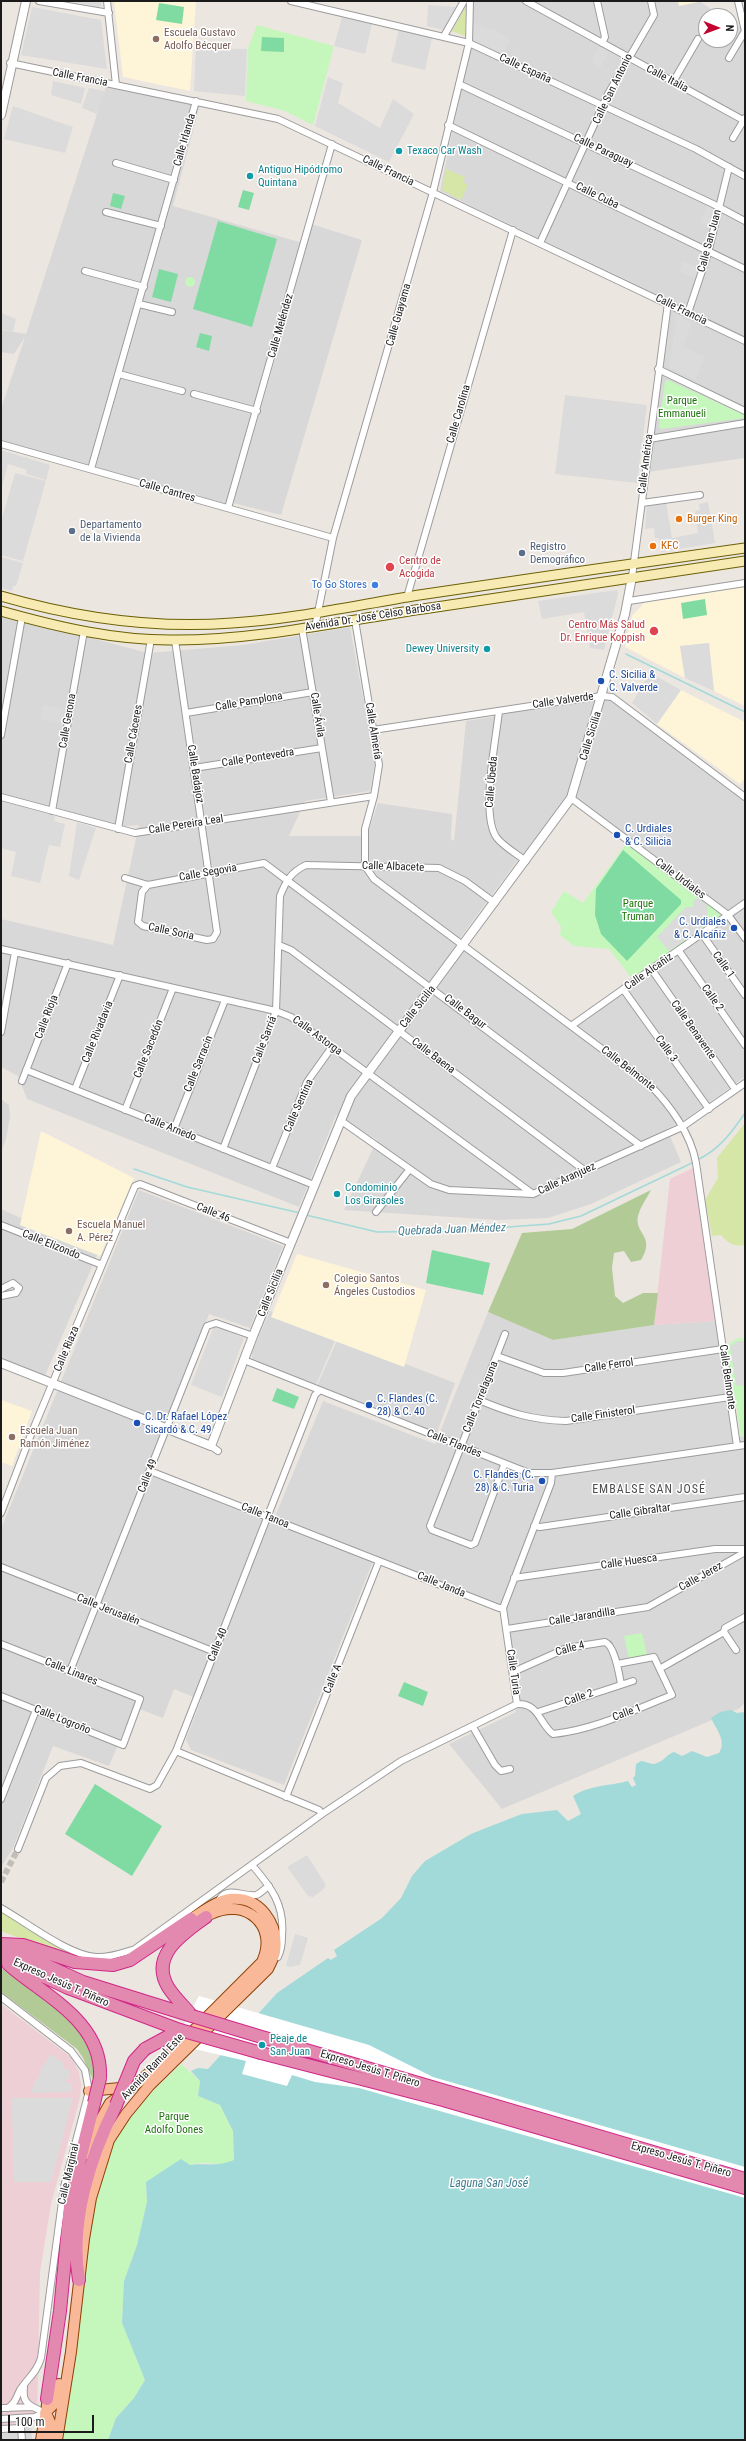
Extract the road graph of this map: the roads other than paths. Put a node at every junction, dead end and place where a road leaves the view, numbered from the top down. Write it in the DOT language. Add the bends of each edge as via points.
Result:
graph roads {
  1 [pos="26,1"];
  2 [pos="38,1"];
  3 [pos="107,1"];
  4 [pos="291,1"];
  5 [pos="464,1"];
  6 [pos="470,1"];
  7 [pos="526,1"];
  8 [pos="597,1"];
  9 [pos="651,1"];
  10 [pos="738,1"];
  11 [pos="109,13"];
  12 [pos="745,31"];
  13 [pos="444,36"];
  14 [pos="698,39"];
  15 [pos="469,43"];
  16 [pos="602,43"];
  17 [pos="628,58"];
  18 [pos="730,58"];
  19 [pos="10,64"];
  20 [pos="673,82"];
  21 [pos="459,84"];
  22 [pos="116,85"];
  23 [pos="196,101"];
  24 [pos="603,106"];
  25 [pos="1,115"];
  26 [pos="744,120"];
  27 [pos="448,125"];
  28 [pos="733,138"];
  29 [pos="586,143"];
  30 [pos="332,144"];
  31 [pos="116,163"];
  32 [pos="729,167"];
  33 [pos="745,176"];
  34 [pos="174,180"];
  35 [pos="568,182"];
  36 [pos="433,192"];
  37 [pos="719,207"];
  38 [pos="106,212"];
  39 [pos="745,222"];
  40 [pos="160,226"];
  41 [pos="513,230"];
  42 [pos="540,243"];
  43 [pos="708,250"];
  44 [pos="745,269"];
  45 [pos="85,271"];
  46 [pos="144,287"];
  47 [pos="668,303"];
  48 [pos="139,304"];
  49 [pos="172,312"];
  50 [pos="688,313"];
  51 [pos="745,341"];
  52 [pos="658,369"];
  53 [pos="119,374"];
  54 [pos="182,391"];
  55 [pos="194,394"];
  56 [pos="257,411"];
  57 [pos="745,411"];
  58 [pos="745,423"];
  59 [pos="650,439"];
  60 [pos="1,444"];
  61 [pos="91,469"];
  62 [pos="700,495"];
  63 [pos="642,503"];
  64 [pos="228,508"];
  65 [pos="333,538"];
  66 [pos="745,548"];
  67 [pos="745,561"];
  68 [pos="634,563"];
  69 [pos="632,578"];
  70 [pos="745,583"];
  71 [pos="1,596"];
  72 [pos="406,597"];
  73 [pos="629,601"];
  74 [pos="1,611"];
  75 [pos="318,613"];
  76 [pos="371,616"];
  77 [pos="22,617"];
  78 [pos="355,620"];
  79 [pos="315,627"];
  80 [pos="302,628"];
  81 [pos="84,631"];
  82 [pos="151,639"];
  83 [pos="175,640"];
  84 [pos="313,692"];
  85 [pos="602,696"];
  86 [pos="498,711"];
  87 [pos="186,713"];
  88 [pos="373,730"];
  89 [pos="1,735"];
  90 [pos="322,748"];
  91 [pos="194,768"];
  92 [pos="374,796"];
  93 [pos="1,797"];
  94 [pos="745,797"];
  95 [pos="571,798"];
  96 [pos="331,802"];
  97 [pos="52,811"];
  98 [pos="202,822"];
  99 [pos="118,829"];
  100 [pos="526,861"];
  101 [pos="365,866"];
  102 [pos="209,873"];
  103 [pos="125,878"];
  104 [pos="287,880"];
  105 [pos="148,885"];
  106 [pos="495,903"];
  107 [pos="745,903"];
  108 [pos="728,915"];
  109 [pos="217,932"];
  110 [pos="702,934"];
  111 [pos="745,938"];
  112 [pos="279,945"];
  113 [pos="462,946"];
  114 [pos="1,949"];
  115 [pos="679,951"];
  116 [pos="15,952"];
  117 [pos="68,964"];
  118 [pos="652,970"];
  119 [pos="120,975"];
  120 [pos="173,988"];
  121 [pos="432,988"];
  122 [pos="623,989"];
  123 [pos="745,995"];
  124 [pos="225,1000"];
  125 [pos="276,1011"];
  126 [pos="2,1021"];
  127 [pos="571,1026"];
  128 [pos="400,1030"];
  129 [pos="1,1032"];
  130 [pos="745,1044"];
  131 [pos="332,1047"];
  132 [pos="26,1070"];
  133 [pos="367,1073"];
  134 [pos="22,1081"];
  135 [pos="745,1083"];
  136 [pos="75,1089"];
  137 [pos="736,1089"];
  138 [pos="709,1109"];
  139 [pos="124,1110"];
  140 [pos="340,1120"];
  141 [pos="682,1127"];
  142 [pos="174,1129"];
  143 [pos="641,1146"];
  144 [pos="223,1149"];
  145 [pos="272,1168"];
  146 [pos="409,1170"];
  147 [pos="584,1170"];
  148 [pos="314,1185"];
  149 [pos="135,1186"];
  150 [pos="533,1194"];
  151 [pos="376,1212"];
  152 [pos="1,1224"];
  153 [pos="291,1244"];
  154 [pos="102,1265"];
  155 [pos="1,1289"];
  156 [pos="1,1296"];
  157 [pos="505,1334"];
  158 [pos="253,1336"];
  159 [pos="723,1349"];
  160 [pos="497,1356"];
  161 [pos="244,1360"];
  162 [pos="1,1363"];
  163 [pos="53,1384"];
  164 [pos="319,1391"];
  165 [pos="730,1397"];
  166 [pos="479,1400"];
  167 [pos="167,1429"];
  168 [pos="745,1444"];
  169 [pos="211,1446"];
  170 [pos="737,1446"];
  171 [pos="460,1448"];
  172 [pos="218,1451"];
  173 [pos="504,1465"];
  174 [pos="150,1471"];
  175 [pos="552,1472"];
  176 [pos="745,1496"];
  177 [pos="1,1513"];
  178 [pos="267,1516"];
  179 [pos="534,1526"];
  180 [pos="745,1551"];
  181 [pos="379,1561"];
  182 [pos="1,1567"];
  183 [pos="514,1578"];
  184 [pos="657,1602"];
  185 [pos="97,1605"];
  186 [pos="503,1608"];
  187 [pos="745,1617"];
  188 [pos="507,1629"];
  189 [pos="724,1632"];
  190 [pos="1,1644"];
  191 [pos="736,1650"];
  192 [pos="215,1652"];
  193 [pos="617,1664"];
  194 [pos="661,1668"];
  195 [pos="70,1671"];
  196 [pos="513,1672"];
  197 [pos="633,1681"];
  198 [pos="621,1684"];
  199 [pos="1,1696"];
  200 [pos="517,1704"];
  201 [pos="36,1710"];
  202 [pos="538,1712"];
  203 [pos="473,1727"];
  204 [pos="122,1745"];
  205 [pos="176,1751"];
  206 [pos="510,1770"];
  207 [pos="286,1797"];
  208 [pos="1,1799"];
  209 [pos="322,1814"];
  210 [pos="18,1849"];
  211 [pos="252,1865"];
  212 [pos="269,1886"];
  213 [pos="218,1903"];
  214 [pos="1,1908"];
  215 [pos="206,1917"];
  216 [pos="191,1919"];
  217 [pos="1,1944"];
  218 [pos="1,1957"];
  219 [pos="268,1969"];
  220 [pos="1,1997"];
  221 [pos="192,2016"];
  222 [pos="180,2030"];
  223 [pos="132,2087"];
  224 [pos="89,2091"];
  225 [pos="745,2179"];
  226 [pos="745,2188"];
  227 [pos="79,2280"];
  228 [pos="74,2324"];
  229 [pos="24,2386"];
  230 [pos="47,2399"];
  231 [pos="33,2407"];
  232 [pos="4,2408"];
  233 [pos="45,2413"];
  234 [pos="1,2419"];
  235 [pos="1,2429"];
  236 [pos="22,2440"];
  237 [pos="42,2440"];
  238 [pos="49,2440"];
  239 [pos="56,2440"];
  1 -- 19 [label="street"];
  2 -- 11 [label="street"];
  3 -- 11 [label="street"];
  4 -- 13 [label="street, Calle España"];
  5 -- 13 [label="street"];
  6 -- 15 [label="street, Calle Guayama"];
  7 -- 16 [label="street, Calle Italia"];
  8 -- 16 [label="street" via="605,37"];
  9 -- 17 [label="street, Calle San Antonio" via="654,15"];
  10 -- 12 [label="street"];
  11 -- 22 [label="street"];
  12 -- 18 [label="street"];
  13 -- 15 [label="street, Calle España"];
  14 -- 20 [label="street"];
  15 -- 21 [label="street, Calle Guayama"];
  15 -- 24 [label="street, Calle España"];
  16 -- 17 [label="street, Calle Italia"];
  17 -- 20 [label="street, Calle Italia"];
  17 -- 24 [label="street, Calle San Antonio"];
  19 -- 22 [label="street, Calle Francia"];
  19 -- 25 [label="street"];
  20 -- 26 [label="street, Calle Italia"];
  21 -- 27 [label="street, Calle Guayama"];
  21 -- 29 [label="street, Calle Paraguay"];
  22 -- 23 [label="street, Calle Francia"];
  23 -- 30 [label="street, Calle Francia" via="278,119"];
  23 -- 34 [label="street, Calle Irlanda"];
  24 -- 29 [label="street, Calle San Antonio"];
  24 -- 32 [label="street, Calle España"];
  26 -- 28 [label="street"];
  27 -- 35 [label="street, Calle Cuba"];
  27 -- 36 [label="street, Calle Guayama"];
  29 -- 35 [label="street, Calle San Antonio"];
  29 -- 37 [label="street, Calle Paraguay"];
  30 -- 36 [label="street, Calle Francia"];
  30 -- 56 [label="street, Calle Meléndez"];
  31 -- 34 [label="street"];
  32 -- 33 [label="street, Calle España"];
  32 -- 37 [label="street, Calle San Juan"];
  34 -- 40 [label="street, Calle Irlanda"];
  35 -- 42 [label="street, Calle San Antonio"];
  35 -- 43 [label="street, Calle Cuba"];
  36 -- 41 [label="street, Calle Francia"];
  36 -- 65 [label="street, Calle Guayama"];
  37 -- 39 [label="street, Calle Paraguay"];
  37 -- 43 [label="street, Calle San Juan"];
  38 -- 40 [label="street"];
  40 -- 46 [label="street, Calle Irlanda"];
  41 -- 42 [label="street, Calle Francia"];
  41 -- 72 [label="street, Calle Carolina"];
  42 -- 47 [label="street, Calle Francia"];
  43 -- 44 [label="street, Calle Cuba"];
  43 -- 50 [label="street, Calle San Juan"];
  45 -- 46 [label="street"];
  46 -- 48 [label="street, Calle Irlanda"];
  47 -- 50 [label="street, Calle Francia"];
  47 -- 52 [label="street, Calle América"];
  48 -- 49 [label="street"];
  48 -- 53 [label="street, Calle Irlanda"];
  50 -- 51 [label="street, Calle Francia"];
  52 -- 57 [label="street"];
  52 -- 59 [label="street, Calle América"];
  53 -- 54 [label="street"];
  53 -- 61 [label="street, Calle Irlanda"];
  55 -- 56 [label="street"];
  56 -- 64 [label="street, Calle Meléndez"];
  58 -- 59 [label="street"];
  59 -- 63 [label="street, Calle América"];
  60 -- 61 [label="street, Calle Cantres"];
  61 -- 64 [label="street, Calle Cantres"];
  62 -- 63 [label="street"];
  63 -- 68 [label="street, Calle América"];
  64 -- 65 [label="street, Calle Cantres"];
  65 -- 75 [label="street, Calle Guayama"];
  66 -- 68 [label="main road, Avenida Dr. José Celso Barbosa"];
  67 -- 69 [label="main road, Avenida Dr. José Celso Barbosa"];
  68 -- 69 [label="street, Calle América"];
  68 -- 72 [label="main road, Avenida Dr. José Celso Barbosa"];
  69 -- 73 [label="street, Calle Sicilia"];
  69 -- 76 [label="main road, Avenida Dr. José Celso Barbosa"];
  70 -- 73 [label="street"];
  71 -- 75 [label="main road, Avenida Dr. José Celso Barbosa" via="88,617 152,624 235,623"];
  72 -- 75 [label="main road, Avenida Dr. José Celso Barbosa"];
  72 -- 76 [label="main road" via="402,607"];
  73 -- 85 [label="street, Calle Sicilia"];
  74 -- 77 [label="main road, Avenida Dr. José Celso Barbosa"];
  75 -- 79 [label="street, Calle Guayama"];
  76 -- 78 [label="main road, Avenida Dr. José Celso Barbosa"];
  77 -- 81 [label="main road, Avenida Dr. José Celso Barbosa"];
  77 -- 89 [label="street"];
  78 -- 79 [label="main road, Avenida Dr. José Celso Barbosa"];
  78 -- 88 [label="street, Calle Almería"];
  79 -- 80 [label="main road, Avenida Dr. José Celso Barbosa"];
  80 -- 83 [label="main road, Avenida Dr. José Celso Barbosa" via="230,638"];
  80 -- 84 [label="street, Calle Ávila"];
  81 -- 82 [label="main road, Avenida Dr. José Celso Barbosa"];
  81 -- 97 [label="street, Calle Gerona"];
  82 -- 83 [label="main road, Avenida Dr. José Celso Barbosa"];
  82 -- 99 [label="street, Calle Cáceres"];
  83 -- 87 [label="street, Calle Badajoz"];
  84 -- 87 [label="street, Calle Pamplona"];
  84 -- 90 [label="street, Calle Ávila"];
  85 -- 86 [label="street, Calle Valverde"];
  85 -- 94 [label="street, Calle Valverde" via="612,697"];
  85 -- 95 [label="street, Calle Sicilia"];
  86 -- 88 [label="street, Calle Valverde"];
  86 -- 100 [label="street, Calle Úbeda" via="489,805 490,822 498,838"];
  87 -- 91 [label="street, Calle Badajoz"];
  88 -- 92 [label="street, Calle Almería" via="379,765"];
  90 -- 91 [label="street, Calle Pontevedra"];
  90 -- 96 [label="street, Calle Ávila"];
  91 -- 98 [label="street, Calle Badajoz"];
  92 -- 96 [label="street, Calle Pereira Leal"];
  92 -- 101 [label="street, Calle Almería" via="365,829"];
  93 -- 97 [label="street, Calle Pereira Leal"];
  95 -- 100 [label="street, Calle Sicilia"];
  95 -- 108 [label="street, Calle Urdiales"];
  96 -- 98 [label="street, Calle Pereira Leal"];
  97 -- 99 [label="street, Calle Pereira Leal"];
  98 -- 99 [label="street, Calle Pereira Leal" via="135,833"];
  98 -- 102 [label="street, Calle Badajoz"];
  100 -- 106 [label="street, Calle Sicilia"];
  101 -- 104 [label="street, Calle Albacete" via="306,865 295,870"];
  101 -- 106 [label="street, Calle Albacete" via="439,868 465,881"];
  101 -- 113 [label="street, Calle Belmonte" via="374,879"];
  102 -- 104 [label="street, Calle Segovia" via="264,864"];
  102 -- 105 [label="street, Calle Segovia"];
  102 -- 109 [label="street, Calle Badajoz"];
  103 -- 105 [label="street, Calle Segovia"];
  104 -- 112 [label="street, Calle Sarriá" via="280,896"];
  104 -- 121 [label="street, Calle Bagur"];
  105 -- 109 [label="street, Calle Soria" via="142,892 138,922 143,926 207,940"];
  106 -- 113 [label="street, Calle Sicilia"];
  107 -- 108 [label="street, Calle Alcañiz"];
  108 -- 110 [label="street, Calle Alcañiz"];
  108 -- 111 [label="street, Calle Urdiales"];
  110 -- 115 [label="street, Calle Alcañiz"];
  110 -- 123 [label="street, Calle 1"];
  112 -- 125 [label="street, Calle Sarriá"];
  112 -- 128 [label="street, Calle Baena" via="291,950"];
  113 -- 121 [label="street, Calle Sicilia"];
  113 -- 127 [label="street, Calle Belmonte"];
  114 -- 116 [label="street, Calle Astorga"];
  115 -- 118 [label="street, Calle Alcañiz"];
  115 -- 130 [label="street, Calle 2"];
  116 -- 117 [label="street, Calle Astorga"];
  116 -- 126 [label="street"];
  117 -- 119 [label="street, Calle Astorga"];
  117 -- 132 [label="street, Calle Rioja"];
  118 -- 122 [label="street, Calle Alcañiz"];
  118 -- 137 [label="street, Calle Benavente"];
  119 -- 120 [label="street, Calle Astorga"];
  119 -- 136 [label="street, Calle Rivadavia"];
  120 -- 124 [label="street, Calle Astorga"];
  120 -- 139 [label="street, Calle Sacedón"];
  121 -- 128 [label="street, Calle Sicilia"];
  121 -- 143 [label="street, Calle Bagur"];
  122 -- 127 [label="street, Calle Alcañiz"];
  122 -- 138 [label="street, Calle 3"];
  124 -- 125 [label="street, Calle Astorga"];
  124 -- 142 [label="street, Calle Sarracín"];
  125 -- 131 [label="street, Calle Astorga" via="291,1017"];
  125 -- 144 [label="street, Calle Sarriá"];
  126 -- 129 [label="street"];
  127 -- 141 [label="street, Calle Belmonte" via="649,1084"];
  128 -- 133 [label="street, Calle Sicilia"];
  128 -- 147 [label="street, Calle Baena"];
  131 -- 133 [label="street, Calle Astorga"];
  131 -- 145 [label="street, Calle Sentina" via="307,1082"];
  132 -- 134 [label="street, Calle Rioja"];
  132 -- 136 [label="street, Calle Arnedo"];
  133 -- 140 [label="street, Calle Sicilia" via="351,1096"];
  133 -- 150 [label="street, Calle Astorga"];
  135 -- 137 [label="street, Calle Aranjuez"];
  136 -- 139 [label="street, Calle Arnedo"];
  137 -- 138 [label="street, Calle Aranjuez"];
  138 -- 141 [label="street, Calle Aranjuez"];
  139 -- 142 [label="street, Calle Arnedo"];
  140 -- 146 [label="street, Calle Aranjuez"];
  140 -- 148 [label="street, Calle Sicilia"];
  141 -- 143 [label="street, Calle Aranjuez"];
  141 -- 159 [label="street, Calle Belmonte" via="694,1153"];
  142 -- 144 [label="street, Calle Arnedo"];
  143 -- 147 [label="street, Calle Aranjuez"];
  144 -- 145 [label="street, Calle Arnedo"];
  145 -- 148 [label="street, Calle Arnedo"];
  146 -- 150 [label="street, Calle Aranjuez" via="431,1184 450,1190"];
  146 -- 151 [label="street"];
  147 -- 150 [label="street, Calle Aranjuez"];
  148 -- 153 [label="street, Calle Sicilia"];
  149 -- 153 [label="street, Calle 46" via="140,1184"];
  149 -- 154 [label="street, Calle Riaza"];
  152 -- 154 [label="street, Calle Elizondo"];
  153 -- 158 [label="street, Calle Sicilia"];
  154 -- 163 [label="street, Calle Riaza"];
  155 -- 156 [label="street" via="13,1282 19,1288 16,1293"];
  157 -- 160 [label="street, Calle Torrelaguna"];
  158 -- 161 [label="street, Calle Sicilia"];
  158 -- 167 [label="street, Calle 49" via="216,1323 207,1326"];
  159 -- 160 [label="street, Calle Ferrol" via="563,1373 544,1373"];
  159 -- 165 [label="street, Calle Belmonte"];
  160 -- 166 [label="street, Calle Torrelaguna"];
  161 -- 164 [label="street, Calle Flandes"];
  161 -- 169 [label="street, Calle Sicilia"];
  162 -- 163 [label="street"];
  163 -- 167 [label="street"];
  163 -- 177 [label="street, Calle Riaza"];
  164 -- 171 [label="street, Calle Flandes"];
  164 -- 178 [label="street, Calle 40" via="315,1395"];
  165 -- 166 [label="street, Calle Finisterol" via="566,1421 543,1421 518,1416"];
  165 -- 170 [label="street, Calle Belmonte"];
  166 -- 171 [label="street, Calle Torrelaguna"];
  167 -- 169 [label="street"];
  167 -- 174 [label="street, Calle 49"];
  168 -- 170 [label="street, Calle Flandes"];
  169 -- 172 [label="street"];
  170 -- 175 [label="street, Calle Flandes"];
  171 -- 173 [label="street, Calle Flandes"];
  171 -- 173 [label="street, Calle Torrelaguna" via="430,1526 432,1530 452,1538 471,1545 475,1543"];
  173 -- 175 [label="street, Calle Flandes" via="529,1473"];
  174 -- 178 [label="street, Calle Tanoa"];
  174 -- 185 [label="street, Calle 49"];
  175 -- 179 [label="street" via="551,1482"];
  176 -- 179 [label="street, Calle Gibraltar"];
  178 -- 181 [label="street, Calle Tanoa"];
  178 -- 192 [label="street, Calle 40"];
  179 -- 183 [label="street"];
  180 -- 183 [label="street, Calle Huesca" via="715,1549"];
  180 -- 184 [label="street, Calle Jerez"];
  181 -- 186 [label="street, Calle Janda"];
  181 -- 207 [label="street, Calle A"];
  182 -- 185 [label="street, Calle Jerusalén"];
  183 -- 186 [label="street"];
  184 -- 188 [label="street, Calle Jarandilla" via="648,1606"];
  185 -- 192 [label="street, Calle Jerusalén"];
  185 -- 195 [label="street, Calle 49"];
  186 -- 188 [label="street, Calle Turia"];
  187 -- 189 [label="street" via="725,1628"];
  188 -- 196 [label="street, Calle Turia"];
  189 -- 191 [label="street"];
  189 -- 194 [label="street"];
  190 -- 195 [label="street, Calle Linares"];
  192 -- 205 [label="street, Calle 40"];
  193 -- 194 [label="street" via="654,1657"];
  193 -- 196 [label="street, Calle 4" via="610,1646 605,1642 567,1648"];
  193 -- 198 [label="street"];
  194 -- 202 [label="street, Calle 1" via="672,1695 623,1715 567,1733 553,1734 546,1729"];
  195 -- 204 [label="street, Calle Linares" via="140,1699"];
  196 -- 200 [label="street, Calle Turia"];
  197 -- 198 [label="street, Calle 2"];
  198 -- 202 [label="street, Calle 2"];
  199 -- 201 [label="street, Calle Logroño"];
  200 -- 202 [label="street" via="526,1704"];
  200 -- 203 [label="street, Calle Turia"];
  201 -- 204 [label="street, Calle Logroño"];
  201 -- 208 [label="street"];
  203 -- 206 [label="street" via="495,1765 501,1771"];
  203 -- 209 [label="street, Calle Turia" via="401,1761"];
  205 -- 207 [label="street"];
  205 -- 210 [label="street, Calle 40" via="157,1785 150,1789 81,1763 60,1766 46,1778"];
  207 -- 209 [label="street" via="319,1810"];
  209 -- 211 [label="street, Calle Turia"];
  211 -- 212 [label="street"];
  211 -- 214 [label="street, Calle Turia" via="135,1949 116,1956 96,1957 78,1953"];
  212 -- 213 [label="street" via="255,1895 225,1894 220,1897"];
  212 -- 219 [label="street" via="282,1911 283,1928 280,1954"];
  213 -- 216 [label="main road, Avenida Ramal Este"];
  213 -- 219 [label="main road, Avenida Ramal Este" via="228,1899 244,1900 256,1905 265,1913 271,1922 276,1940 275,1953"];
  215 -- 221 [label="highway" via="179,1937 168,1949 163,1963 163,1976 168,1987"];
  215 -- 223 [label="main road, Avenida Ramal Este" via="223,1908 238,1909 247,1913 264,1927 268,1942 266,1954 262,1962 167,2057"];
  216 -- 217 [label="highway" via="130,1960 113,1965 75,1962 23,1945"];
  217 -- 221 [label="highway, Expreso Jesús T. Piñero" via="83,1982"];
  218 -- 222 [label="highway, Expreso Jesús T. Piñero" via="68,1988"];
  218 -- 230 [label="highway, bridge" via="56,2000 89,2032 99,2062 100,2078 74,2181 69,2212 60,2311"];
  219 -- 227 [label="main road, Avenida Ramal Este" via="149,2086 126,2114 110,2140 91,2198"];
  220 -- 224 [label="street, Calle Marginal" via="71,2051 85,2070"];
  221 -- 225 [label="highway, Expreso Jesús T. Piñero, bridge"];
  222 -- 226 [label="highway, Expreso Jesús T. Piñero, bridge" via="443,2100"];
  222 -- 227 [label="highway, bridge" via="145,2048 134,2061 95,2154 86,2187 77,2252"];
  223 -- 224 [label="main road"];
  223 -- 230 [label="main road, Avenida Ramal Este" via="110,2103 89,2145 75,2213 62,2339"];
  224 -- 229 [label="street, Calle Marginal" via="64,2187 41,2358 37,2370"];
  227 -- 228 [label="main road, Avenida Ramal Este"];
  228 -- 233 [label="main road" via="66,2345 56,2400 53,2407"];
  228 -- 239 [label="main road, Avenida Ramal Este"];
  229 -- 231 [label="street" via="24,2399"];
  229 -- 232 [label="street, Calle Marginal" via="14,2404"];
  230 -- 231 [label="street" via="40,2406"];
  230 -- 233 [label="main road, Avenida Ramal Este"];
  231 -- 232 [label="street"];
  231 -- 233 [label="street"];
  233 -- 234 [label="street" via="34,2417"];
  233 -- 237 [label="main road, Avenida Ramal Este"];
  233 -- 238 [label="main road" via="50,2422"];
  235 -- 236 [label="street" via="21,2428"];
}
